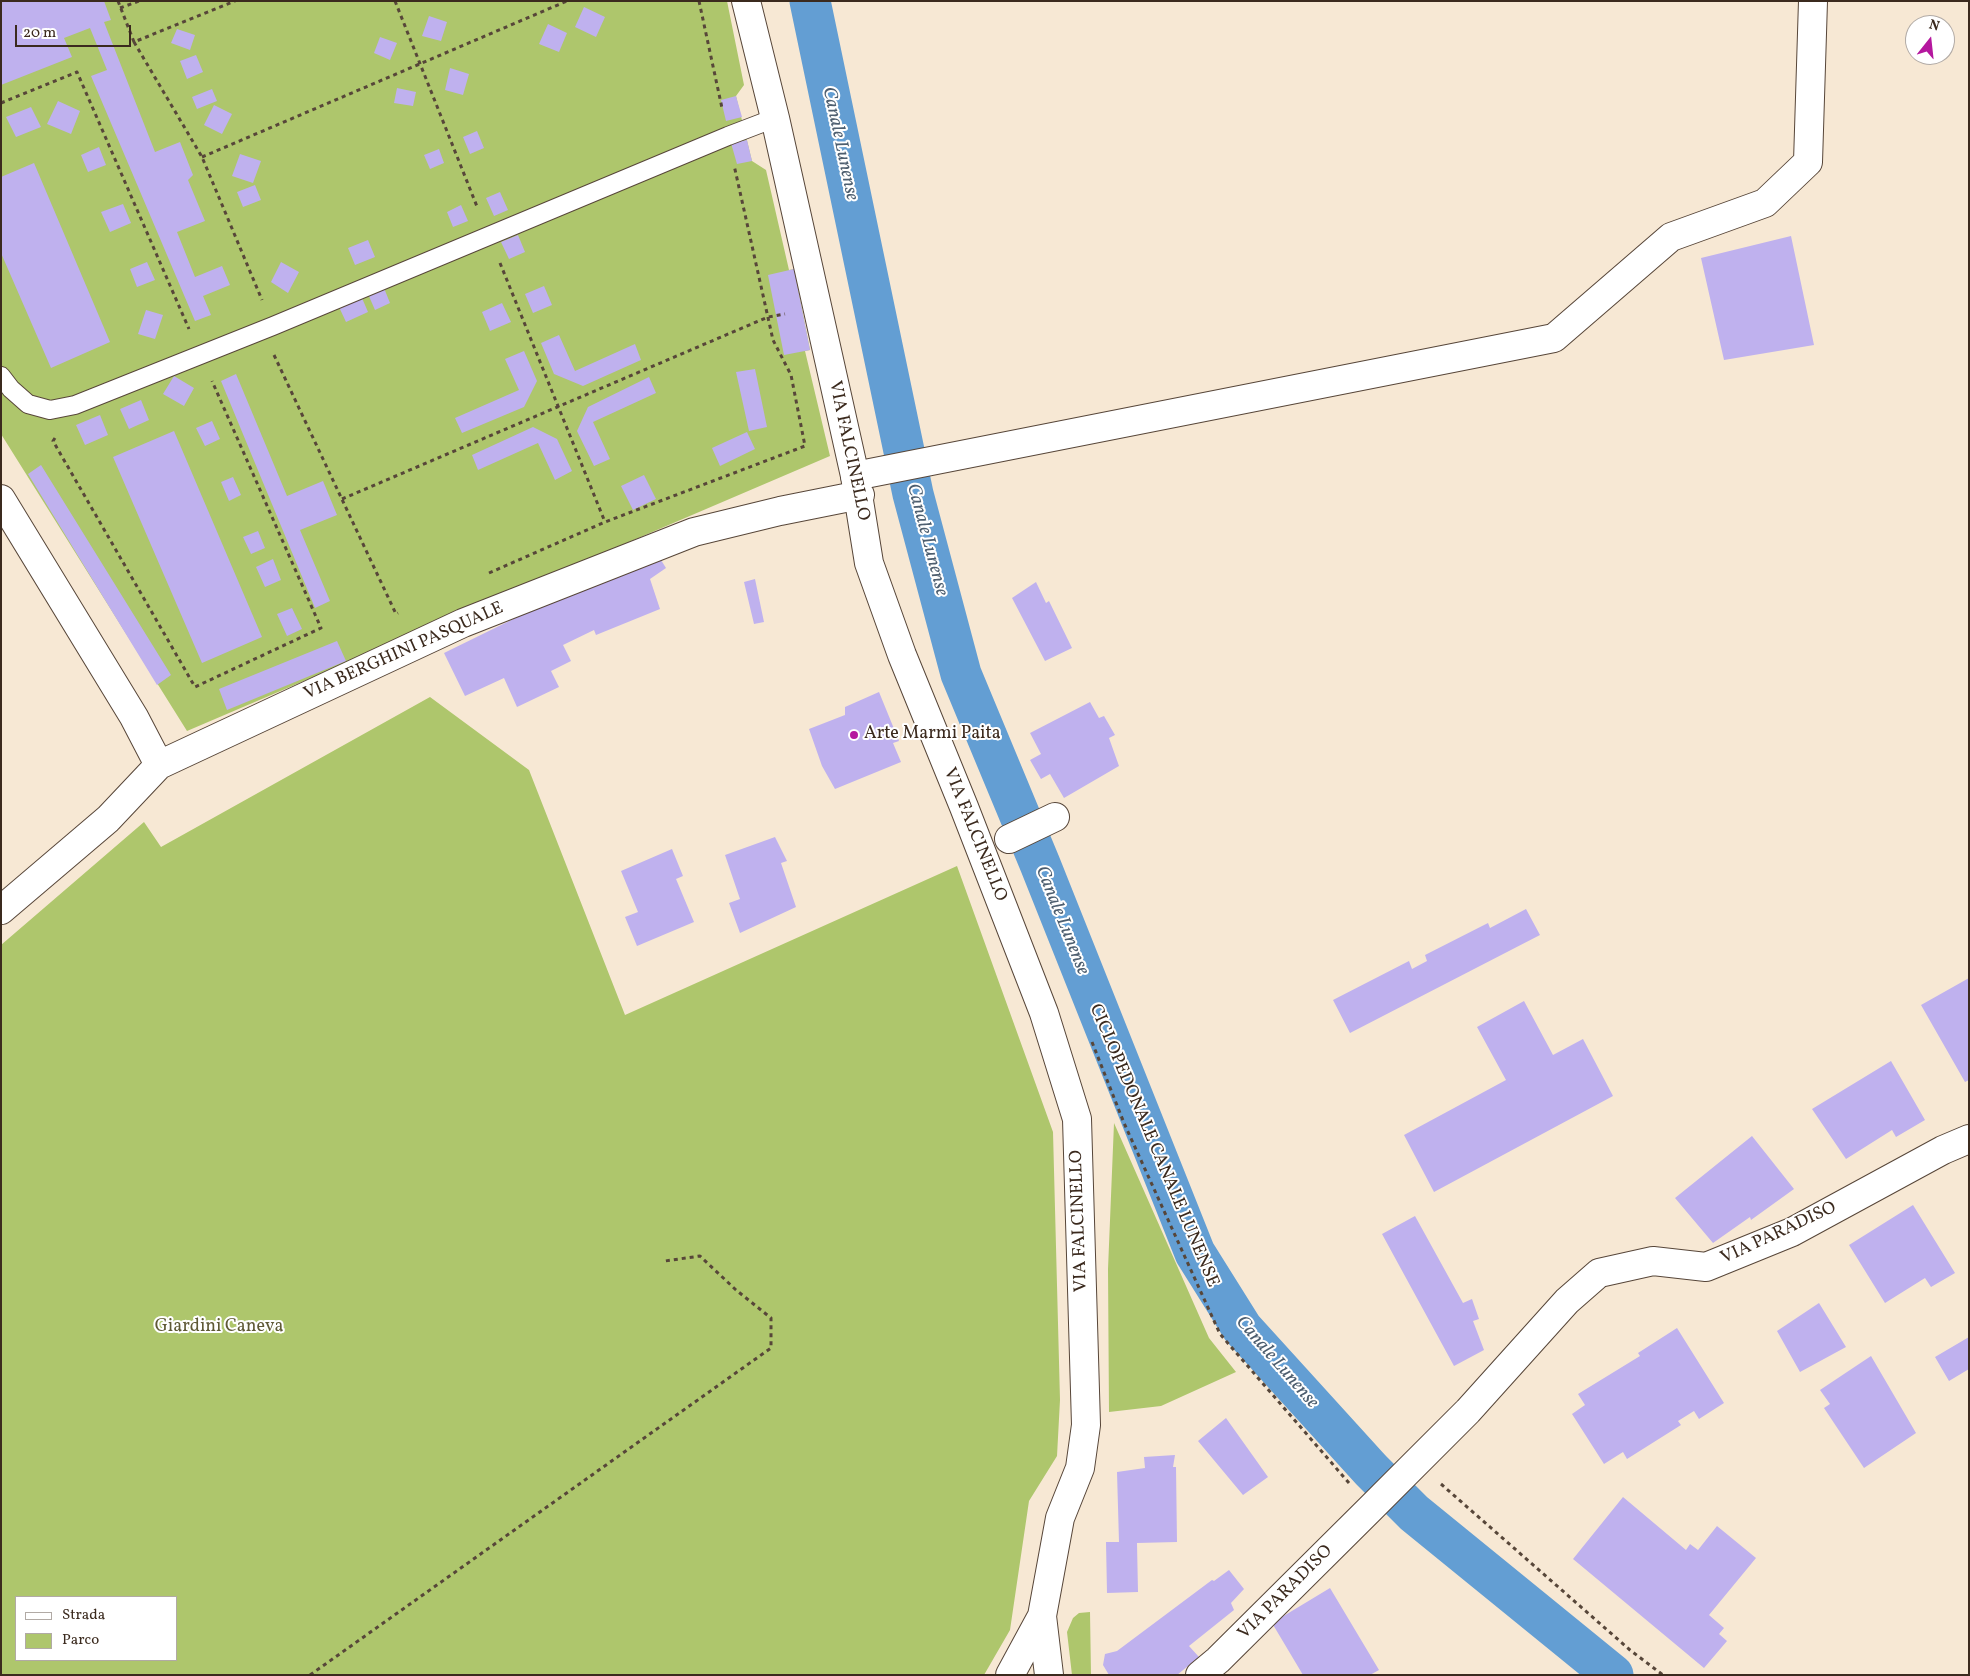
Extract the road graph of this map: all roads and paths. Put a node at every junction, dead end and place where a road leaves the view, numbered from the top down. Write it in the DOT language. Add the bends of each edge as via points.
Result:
graph roads {
  1 [pos="118,1"];
  2 [pos="139,1"];
  3 [pos="235,1"];
  4 [pos="566,1"];
  5 [pos="699,1"];
  6 [pos="746,1"];
  7 [pos="1814,1"];
  8 [pos="120,8"];
  9 [pos="134,42"];
  10 [pos="1,103"];
  11 [pos="775,118"];
  12 [pos="728,136"];
  13 [pos="202,157"];
  14 [pos="768,317"];
  15 [pos="267,328"];
  16 [pos="200,355"];
  17 [pos="1,376"];
  18 [pos="75,405"];
  19 [pos="857,486"];
  20 [pos="1,499"];
  21 [pos="342,499"];
  22 [pos="487,574"];
  23 [pos="405,610"];
  24 [pos="159,766"];
  25 [pos="1055,817"];
  26 [pos="1013,838"];
  27 [pos="1,910"];
  28 [pos="1091,1040"];
  29 [pos="1969,1139"];
  30 [pos="665,1261"];
  31 [pos="1416,1462"];
  32 [pos="1370,1509"];
  33 [pos="1042,1616"];
  34 [pos="310,1675"];
  35 [pos="1010,1675"];
  36 [pos="1049,1675"];
  37 [pos="1200,1675"];
  38 [pos="1663,1675"];
  1 -- 8 [label="path"];
  2 -- 8 [label="path"];
  3 -- 9 [label="path"];
  4 -- 13 [label="path"];
  5 -- 12 [label="path"];
  6 -- 11 [label="street, VIA FALCINELLO"];
  7 -- 19 [label="street, VIA BERGHINI PASQUALE" via="1808,162 1765,203 1671,237 1554,338 885,470"];
  8 -- 9 [label="path"];
  9 -- 13 [label="path"];
  10 -- 16 [label="path" via="77,72"];
  11 -- 12 [label="lane"];
  11 -- 19 [label="street, VIA FALCINELLO"];
  12 -- 14 [label="path"];
  12 -- 15 [label="lane"];
  13 -- 15 [label="path"];
  14 -- 21 [label="path"];
  14 -- 22 [label="path" via="773,340 791,375 805,446 606,522"];
  15 -- 16 [label="lane"];
  15 -- 21 [label="path"];
  16 -- 18 [label="lane"];
  16 -- 18 [label="path" via="321,628 195,687 53,441"];
  17 -- 18 [label="lane" via="28,404 50,410"];
  19 -- 24 [label="street, VIA BERGHINI PASQUALE" via="780,511 694,532 463,623"];
  19 -- 33 [label="street, VIA FALCINELLO" via="869,563 902,655 1044,1013 1077,1119 1086,1425 1080,1468 1060,1518"];
  20 -- 24 [label="street" via="134,717"];
  21 -- 23 [label="path" via="396,614"];
  24 -- 27 [label="street, VIA BERGHINI PASQUALE" via="108,819"];
  25 -- 26 [label="street"];
  28 -- 32 [label="path, CICLOPEDONALE CANALE LUNENSE" via="1124,1123 1220,1334"];
  29 -- 31 [label="street, VIA PARADISO" via="1792,1232 1706,1267 1653,1261 1599,1273 1567,1301"];
  30 -- 34 [label="path" via="700,1256 771,1318 771,1348"];
  31 -- 32 [label="street, VIA PARADISO"];
  31 -- 38 [label="path" via="1630,1650"];
  32 -- 37 [label="street, VIA PARADISO"];
  33 -- 35 [label="street, VIA FALCINELLO"];
  33 -- 36 [label="street, VIA FALCINELLO"];
}
